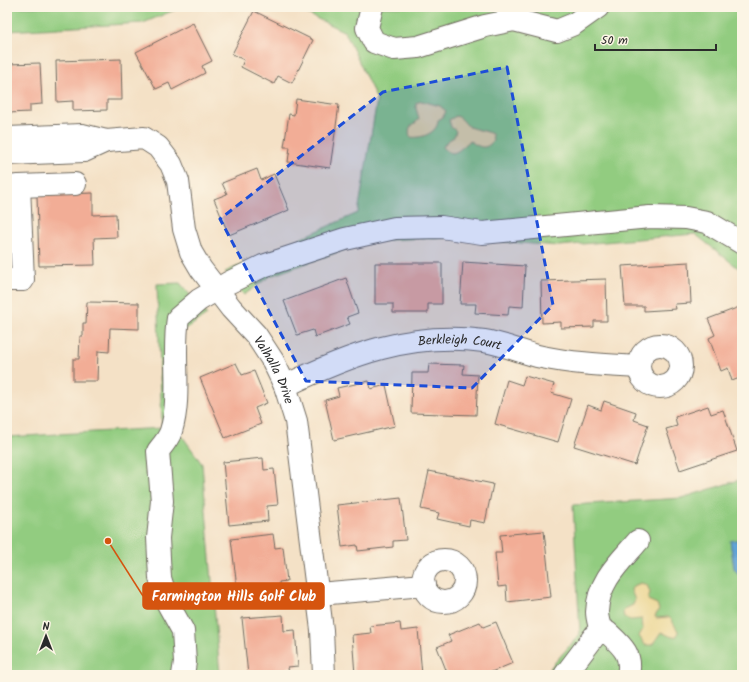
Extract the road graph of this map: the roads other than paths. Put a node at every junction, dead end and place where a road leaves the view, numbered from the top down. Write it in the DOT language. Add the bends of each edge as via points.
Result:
graph roads {
  1 [pos="372,7"];
  2 [pos="598,7"];
  3 [pos="7,138"];
  4 [pos="106,141"];
  5 [pos="7,154"];
  6 [pos="75,184"];
  7 [pos="13,186"];
  8 [pos="742,243"];
  9 [pos="7,280"];
  10 [pos="216,290"];
  11 [pos="639,367"];
  12 [pos="285,386"];
  13 [pos="638,541"];
  14 [pos="424,585"];
  15 [pos="318,594"];
  16 [pos="601,633"];
  17 [pos="183,675"];
  18 [pos="324,675"];
  19 [pos="565,675"];
  20 [pos="628,675"];
  1 -- 2 [label="street" via="367,28 374,42 394,49 418,47 485,26 514,20 557,31 574,24"];
  3 -- 4 [label="street, Valhalla Drive" via="82,135"];
  4 -- 5 [label="street, Valhalla Drive" via="84,151"];
  4 -- 10 [label="street, Valhalla Drive" via="144,138 158,147 171,164 178,181 184,229 191,252"];
  6 -- 7 [label="street"];
  7 -- 9 [label="street" via="23,280"];
  8 -- 10 [label="street" via="707,222 686,218 650,217 482,234 440,227 395,228 345,239 263,266"];
  10 -- 12 [label="street, Valhalla Drive" via="256,335"];
  10 -- 17 [label="street" via="199,300 178,318 175,339 176,409 171,433 158,452 162,501 158,538 160,578 168,604 183,631"];
  11 -- 12 [label="street, Berkleigh Court" via="584,364 541,357 484,341 442,339 407,341 361,353"];
  12 -- 15 [label="street, Valhalla Drive" via="296,421"];
  13 -- 16 [label="street" via="602,586 597,612"];
  14 -- 15 [label="street"];
  15 -- 18 [label="street, Valhalla Drive"];
  16 -- 19 [label="street" via="596,634"];
  16 -- 20 [label="street" via="607,632 625,648 630,666"];
}
